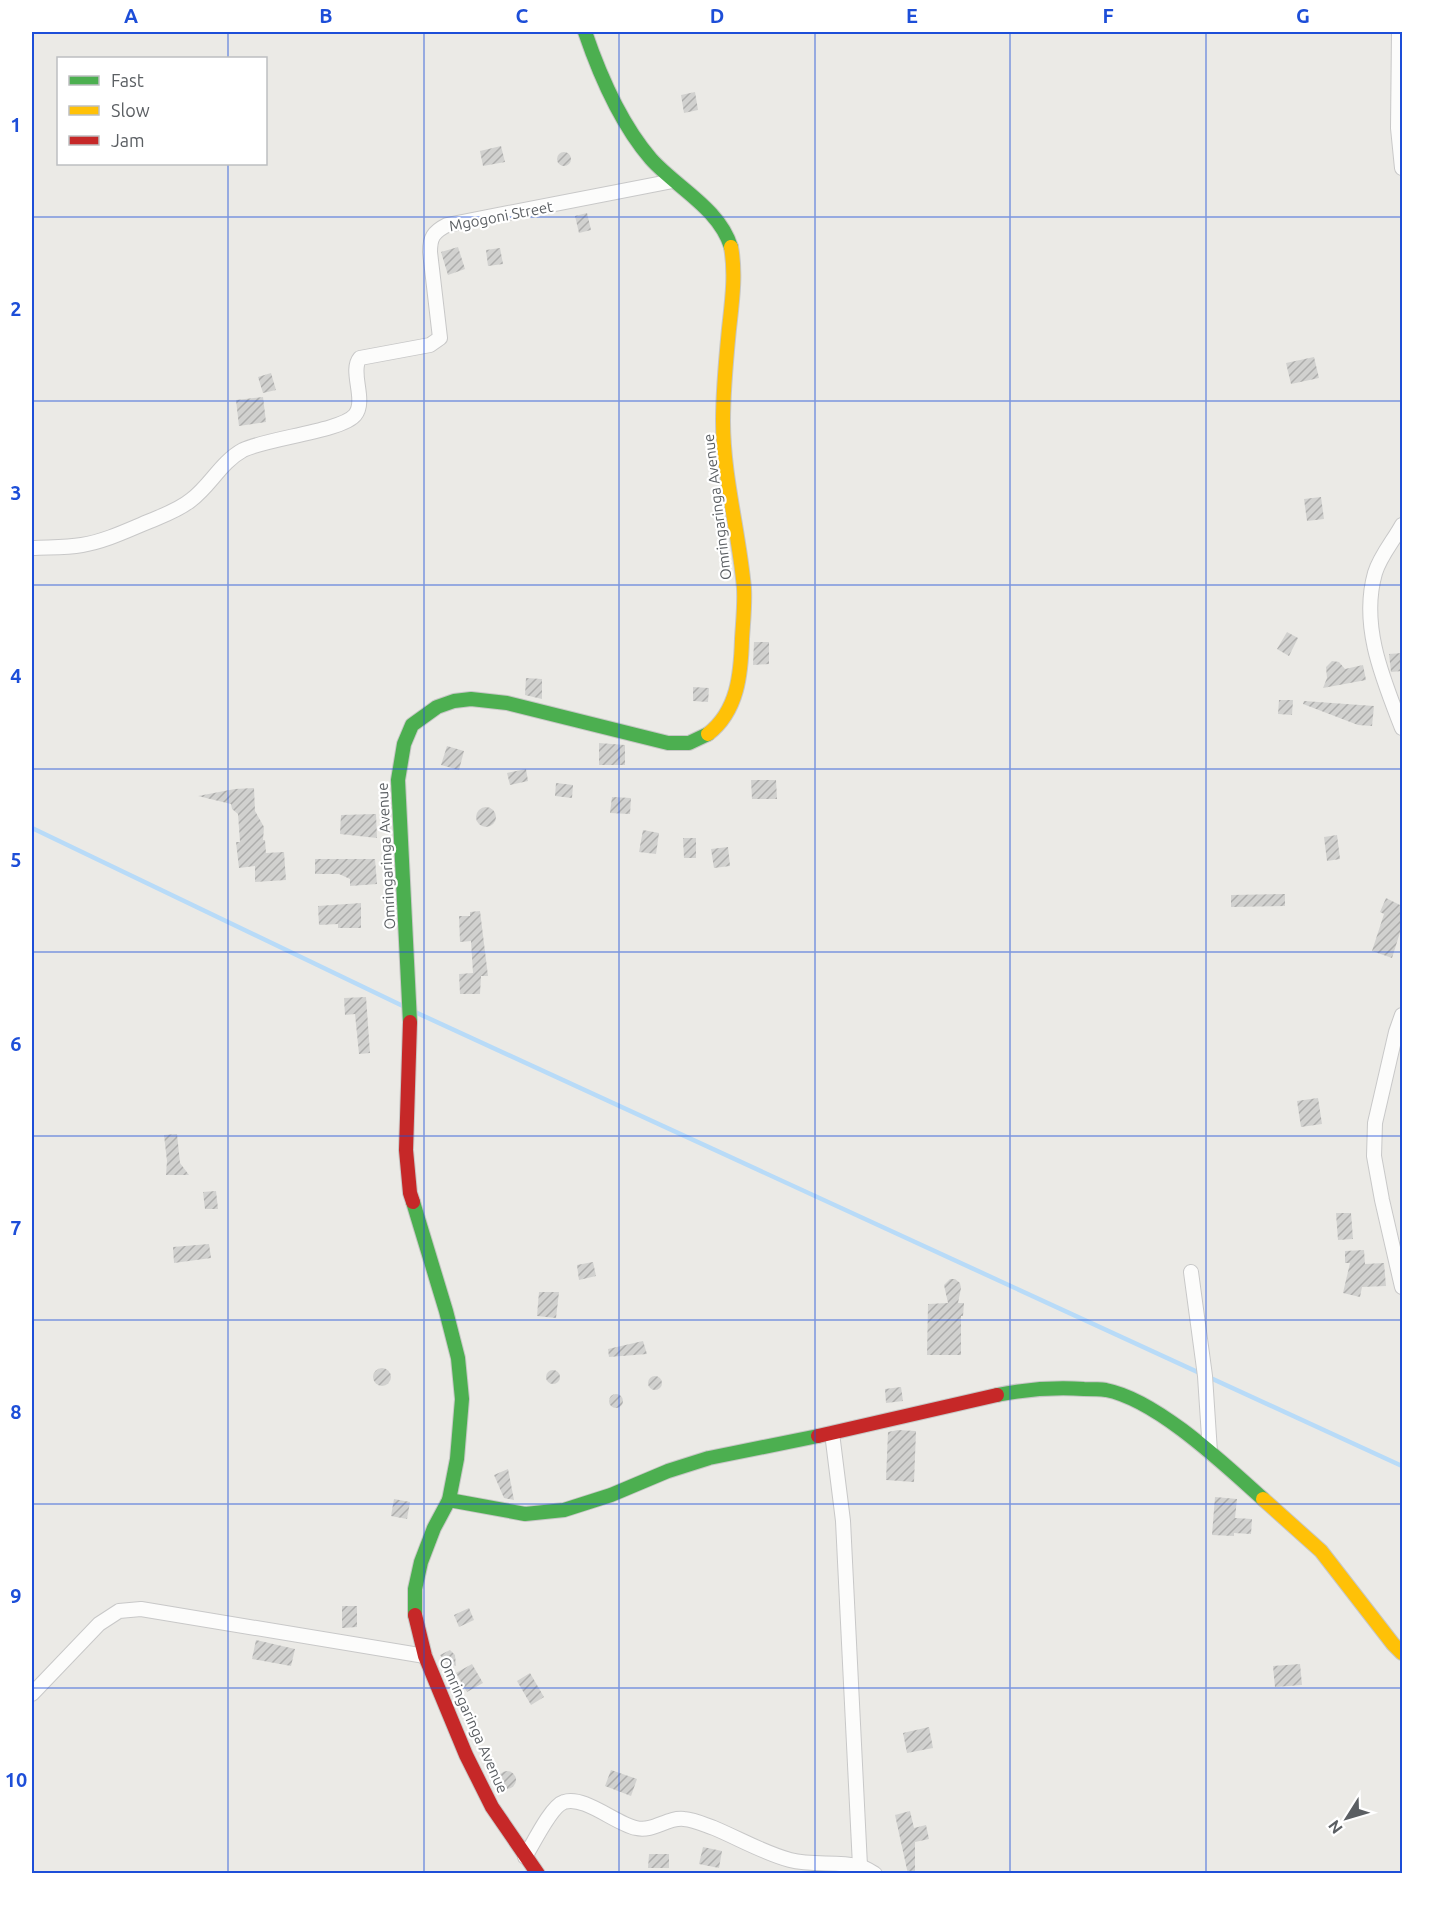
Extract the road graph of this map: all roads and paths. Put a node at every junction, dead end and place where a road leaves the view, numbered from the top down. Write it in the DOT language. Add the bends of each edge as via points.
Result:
graph roads {
  1 [pos="585,32"];
  2 [pos="1399,32"];
  3 [pos="1402,168"];
  4 [pos="673,181"];
  5 [pos="1402,525"];
  6 [pos="32,548"];
  7 [pos="1402,728"];
  8 [pos="1402,1015"];
  9 [pos="1191,1272"];
  10 [pos="1402,1287"];
  11 [pos="831,1433"];
  12 [pos="1210,1452"];
  13 [pos="449,1500"];
  14 [pos="1402,1653"];
  15 [pos="425,1656"];
  16 [pos="32,1694"];
  17 [pos="525,1857"];
  18 [pos="860,1866"];
  19 [pos="538,1874"];
  20 [pos="875,1874"];
  1 -- 4 [label="street, Omringaringa Avenue" via="628,126"];
  2 -- 3 [label="street" via="1398,128"];
  4 -- 6 [label="street, Mgogoni Street" via="447,225 436,231 430,239 430,252 440,338 430,345 360,358 356,367 358,411 354,417 244,450 192,500 111,537 81,545"];
  4 -- 13 [label="street, Omringaringa Avenue" via="716,221 733,254 723,403 725,453 744,591 737,688 726,716 705,736 681,744 651,740 504,701 471,698 442,703 427,713 412,725 402,746 398,780 410,1021 406,1150 410,1193 458,1358 462,1400"];
  5 -- 7 [label="street" via="1376,570 1370,615 1373,643"];
  8 -- 10 [label="street" via="1376,1123 1374,1156"];
  9 -- 12 [label="street" via="1205,1376"];
  11 -- 12 [label="street" via="1025,1389 1059,1386 1107,1390 1137,1401"];
  11 -- 13 [label="street" via="709,1458 564,1510 525,1514"];
  11 -- 18 [label="street" via="843,1521"];
  12 -- 14 [label="street" via="1321,1551"];
  13 -- 15 [label="street, Omringaringa Avenue" via="421,1562 415,1589 414,1611"];
  15 -- 16 [label="street" via="141,1609 118,1611 99,1624"];
  15 -- 17 [label="street, Omringaringa Avenue" via="492,1808"];
  17 -- 18 [label="street" via="556,1807 565,1801 576,1801 638,1829 685,1819 791,1860"];
  17 -- 19 [label="street, Omringaringa Avenue"];
  18 -- 20 [label="street"];
}
